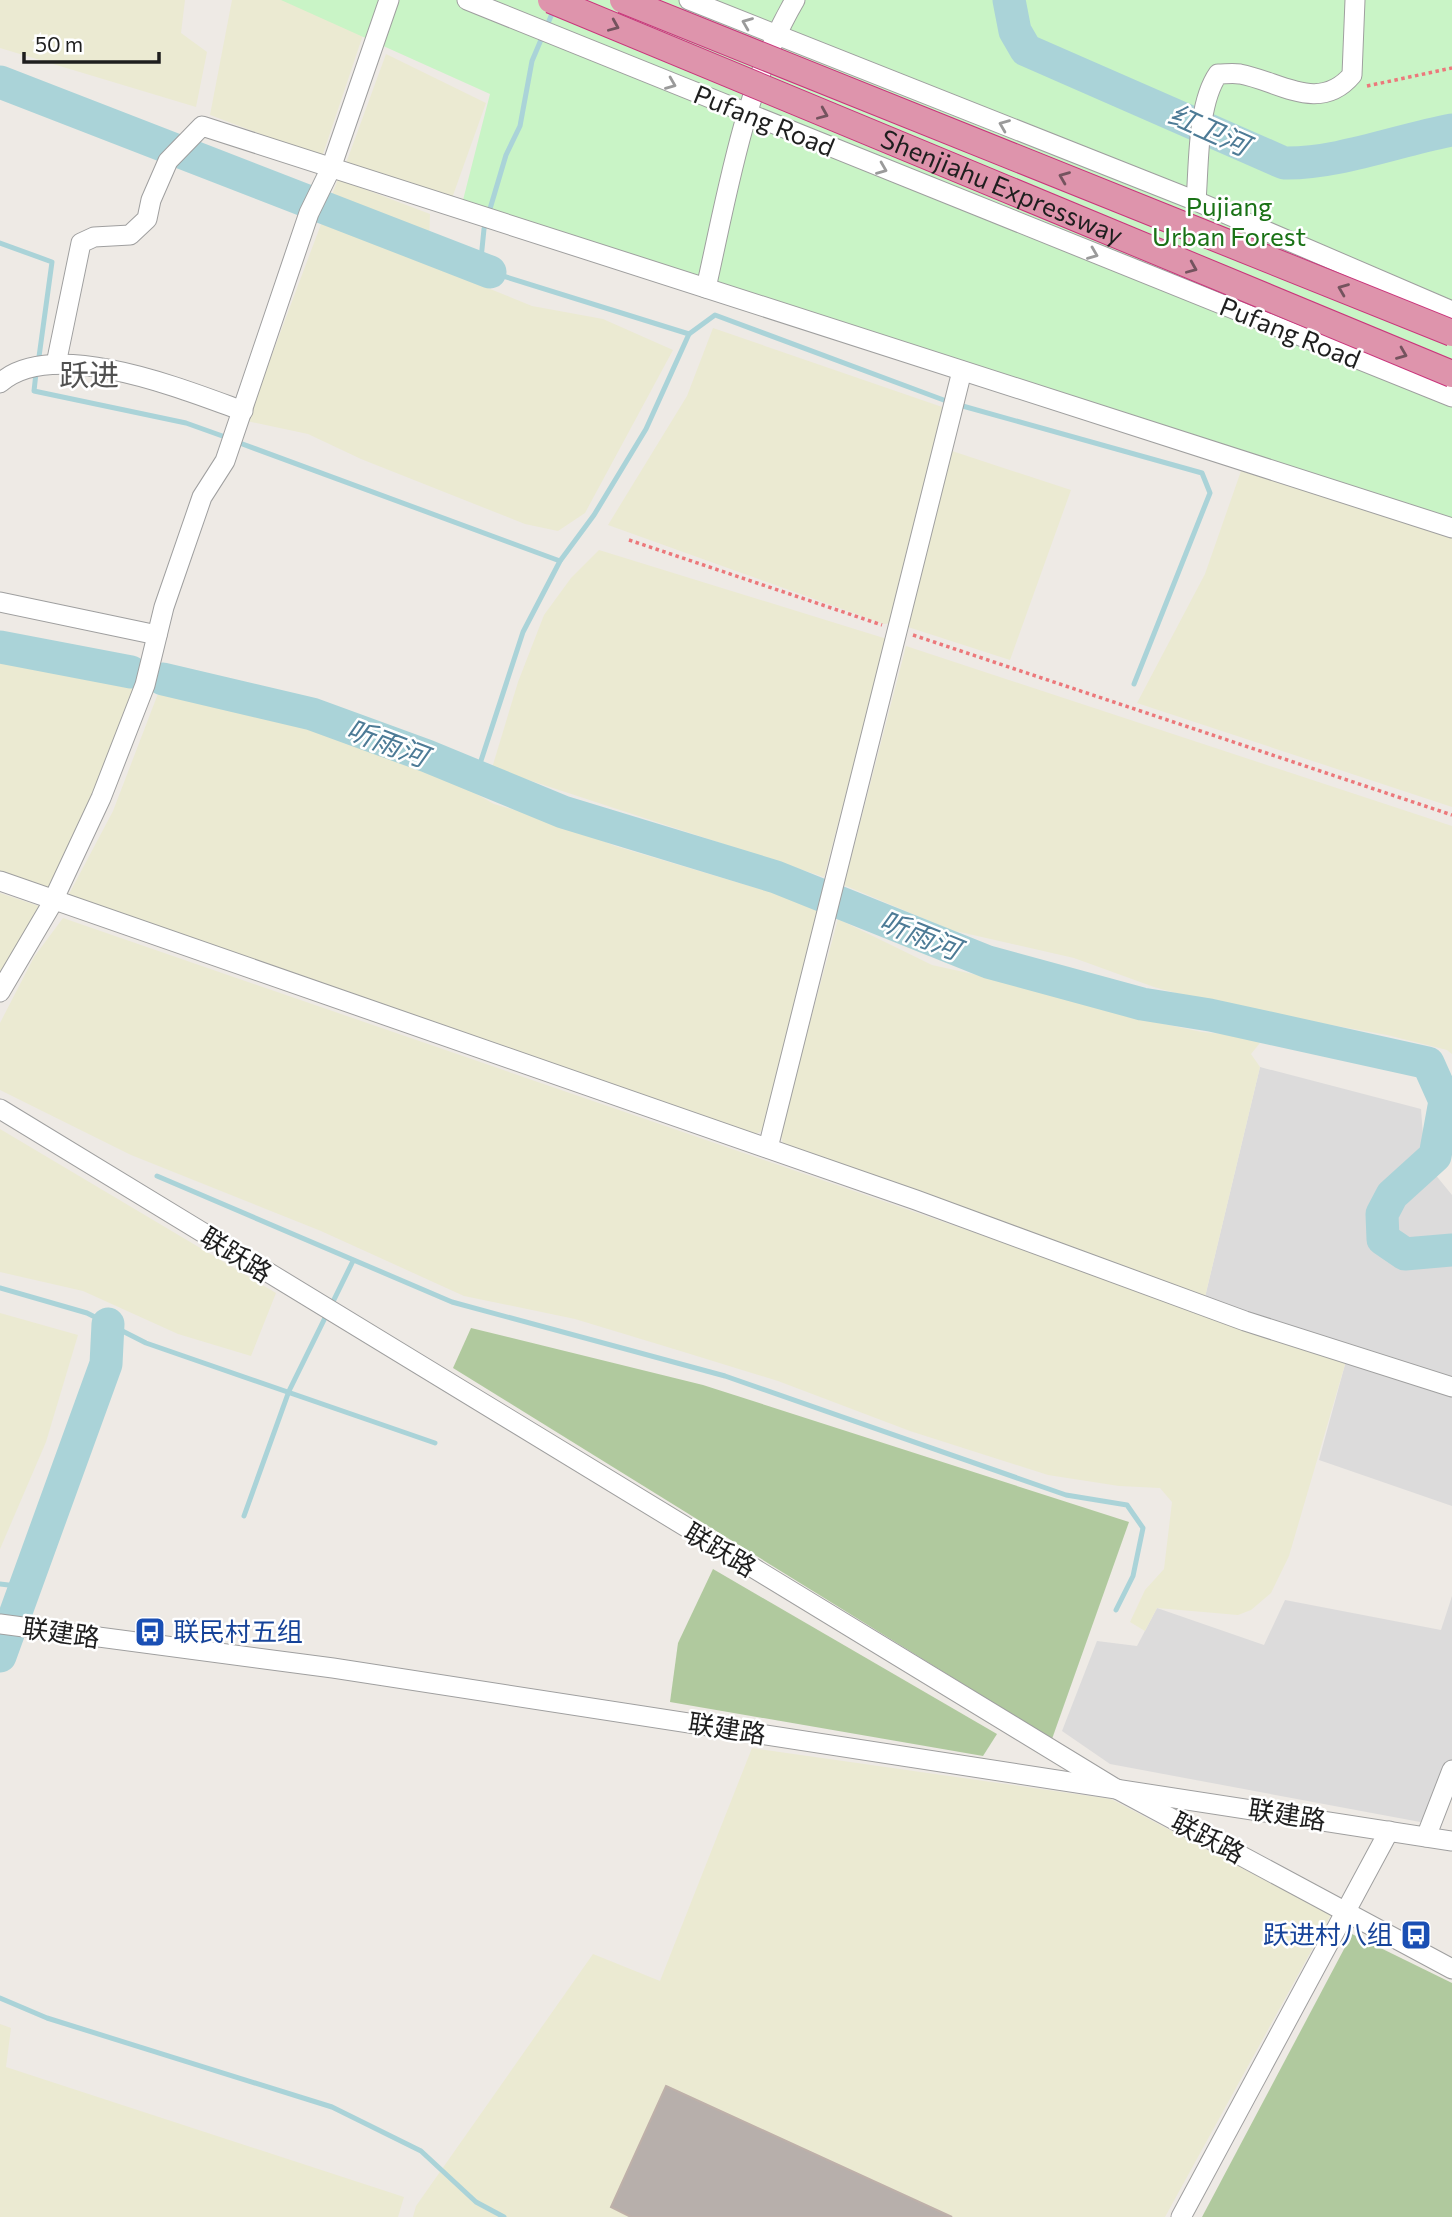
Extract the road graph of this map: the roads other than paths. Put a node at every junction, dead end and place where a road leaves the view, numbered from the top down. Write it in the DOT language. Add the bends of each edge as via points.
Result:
graph roads {
  1 [pos="389,0"];
  2 [pos="467,0"];
  3 [pos="551,0"];
  4 [pos="624,0"];
  5 [pos="689,0"];
  6 [pos="794,0"];
  7 [pos="1354,0"];
  8 [pos="775,34"];
  9 [pos="746,114"];
  10 [pos="326,176"];
  11 [pos="1196,201"];
  12 [pos="706,288"];
  13 [pos="1452,311"];
  14 [pos="1452,333"];
  15 [pos="56,365"];
  16 [pos="962,371"];
  17 [pos="1452,374"];
  18 [pos="5,378"];
  19 [pos="1452,397"];
  20 [pos="243,411"];
  21 [pos="1452,528"];
  22 [pos="0,601"];
  23 [pos="157,635"];
  24 [pos="0,881"];
  25 [pos="54,900"];
  26 [pos="0,992"];
  27 [pos="0,1109"];
  28 [pos="768,1148"];
  29 [pos="1452,1387"];
  30 [pos="0,1624"];
  31 [pos="1452,1770"];
  32 [pos="1113,1787"];
  33 [pos="1389,1832"];
  34 [pos="1426,1837"];
  35 [pos="1452,1840"];
  36 [pos="1348,1911"];
  37 [pos="1452,1969"];
  38 [pos="1181,2217"];
  1 -- 10 [label="street"];
  2 -- 9 [label="street, Pufang Road, one-way"];
  3 -- 17 [label="highway, Shenjiahu Expressway, one-way, bridge"];
  14 -- 4 [label="highway, Shenjiahu Expressway, one-way, bridge"];
  8 -- 5 [label="street, one-way"];
  6 -- 8 [label="street"];
  7 -- 11 [label="street" via="1352,75 1327,93 1299,94 1240,75 1218,74 1205,106"];
  8 -- 9 [label="street"];
  11 -- 8 [label="street, one-way"];
  9 -- 12 [label="street"];
  9 -- 19 [label="street, Pufang Road, one-way"];
  10 -- 12 [label="street" via="459,209"];
  10 -- 15 [label="street" via="202,126 175,154 151,200 147,219 130,234 94,237 81,243"];
  10 -- 20 [label="street" via="309,212"];
  11 -- 13 [label="street"];
  12 -- 16 [label="street"];
  15 -- 18 [label="street"];
  15 -- 20 [label="street" via="76,364 142,376"];
  16 -- 21 [label="street"];
  16 -- 28 [label="street"];
  20 -- 23 [label="street" via="225,461 202,497"];
  22 -- 23 [label="street"];
  23 -- 25 [label="street" via="145,685 111,773"];
  24 -- 25 [label="street"];
  25 -- 26 [label="street"];
  25 -- 28 [label="street"];
  27 -- 32 [label="street, 联跃路"];
  28 -- 29 [label="street" via="1245,1321"];
  30 -- 32 [label="street, 联建路" via="333,1668"];
  31 -- 34 [label="street"];
  32 -- 33 [label="street, 联建路"];
  32 -- 36 [label="street, 联跃路"];
  33 -- 34 [label="street, 联建路"];
  33 -- 36 [label="street"];
  34 -- 35 [label="street, 联建路"];
  36 -- 37 [label="street, 联跃路"];
  36 -- 38 [label="street"];
}
